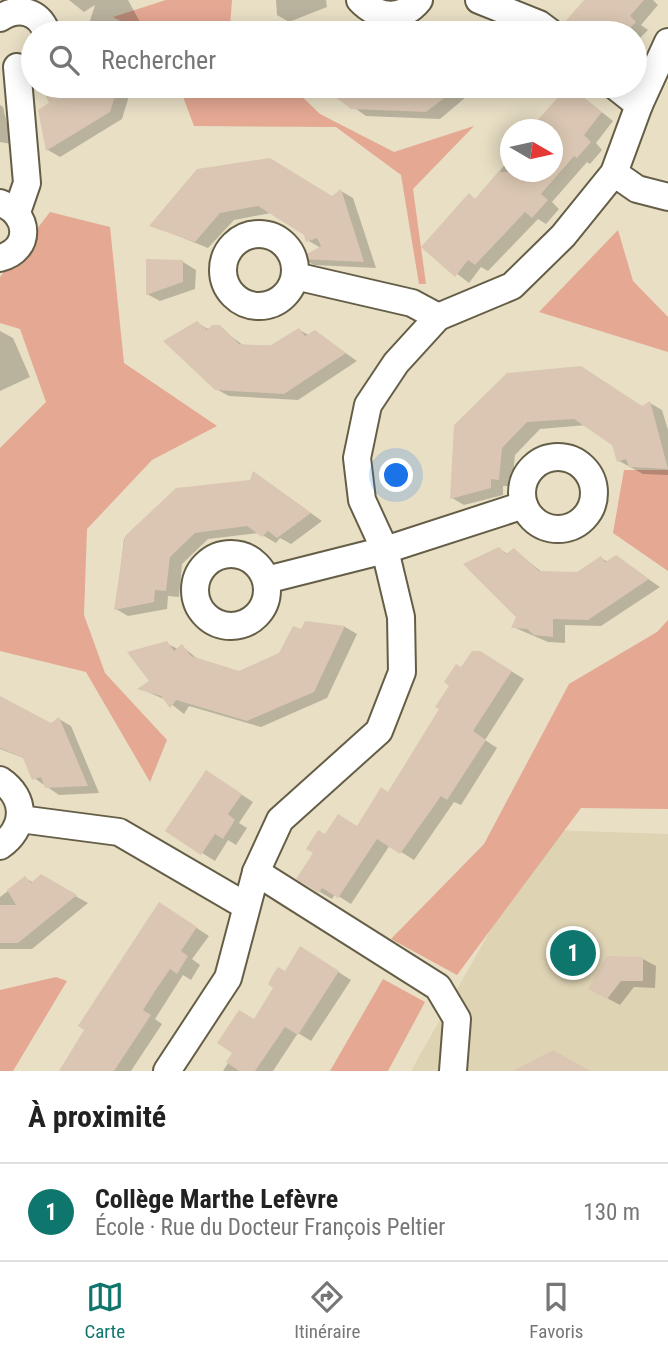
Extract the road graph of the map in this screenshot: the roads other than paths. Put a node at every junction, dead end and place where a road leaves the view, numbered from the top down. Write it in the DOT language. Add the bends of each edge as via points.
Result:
graph roads {
  1 [pos="360,0"];
  2 [pos="419,0"];
  3 [pos="479,0"];
  4 [pos="0,18"];
  5 [pos="40,21"];
  6 [pos="532,21"];
  7 [pos="668,42"];
  8 [pos="17,63"];
  9 [pos="647,88"];
  10 [pos="630,98"];
  11 [pos="642,98"];
  12 [pos="639,105"];
  13 [pos="614,173"];
  14 [pos="668,197"];
  15 [pos="8,208"];
  16 [pos="0,258"];
  17 [pos="295,276"];
  18 [pos="438,317"];
  19 [pos="524,505"];
  20 [pos="385,550"];
  21 [pos="266,580"];
  22 [pos="0,780"];
  23 [pos="20,818"];
  24 [pos="0,846"];
  25 [pos="256,872"];
  26 [pos="246,906"];
  27 [pos="167,1071"];
  28 [pos="453,1071"];
  1 -- 2 [label="street" via="379,14 391,15 403,13"];
  3 -- 6 [label="street"];
  4 -- 5 [label="street" via="17,11"];
  7 -- 9 [label="street"];
  8 -- 15 [label="street" via="27,183"];
  10 -- 12 [label="street"];
  11 -- 12 [label="street"];
  12 -- 13 [label="street"];
  13 -- 14 [label="street" via="638,189"];
  13 -- 18 [label="street" via="563,236 512,286"];
  15 -- 16 [label="street" via="24,227 21,244"];
  17 -- 18 [label="street" via="412,303"];
  18 -- 20 [label="street" via="396,363 368,405 357,458 362,500"];
  19 -- 20 [label="street"];
  20 -- 21 [label="street"];
  20 -- 25 [label="street" via="401,617 402,672 384,719 379,731 280,820"];
  22 -- 23 [label="street" via="17,795"];
  23 -- 24 [label="street" via="16,830"];
  23 -- 26 [label="street" via="119,832"];
  25 -- 26 [label="street"];
  25 -- 28 [label="street" via="438,987 457,1019"];
  26 -- 27 [label="street" via="228,978"];
}
